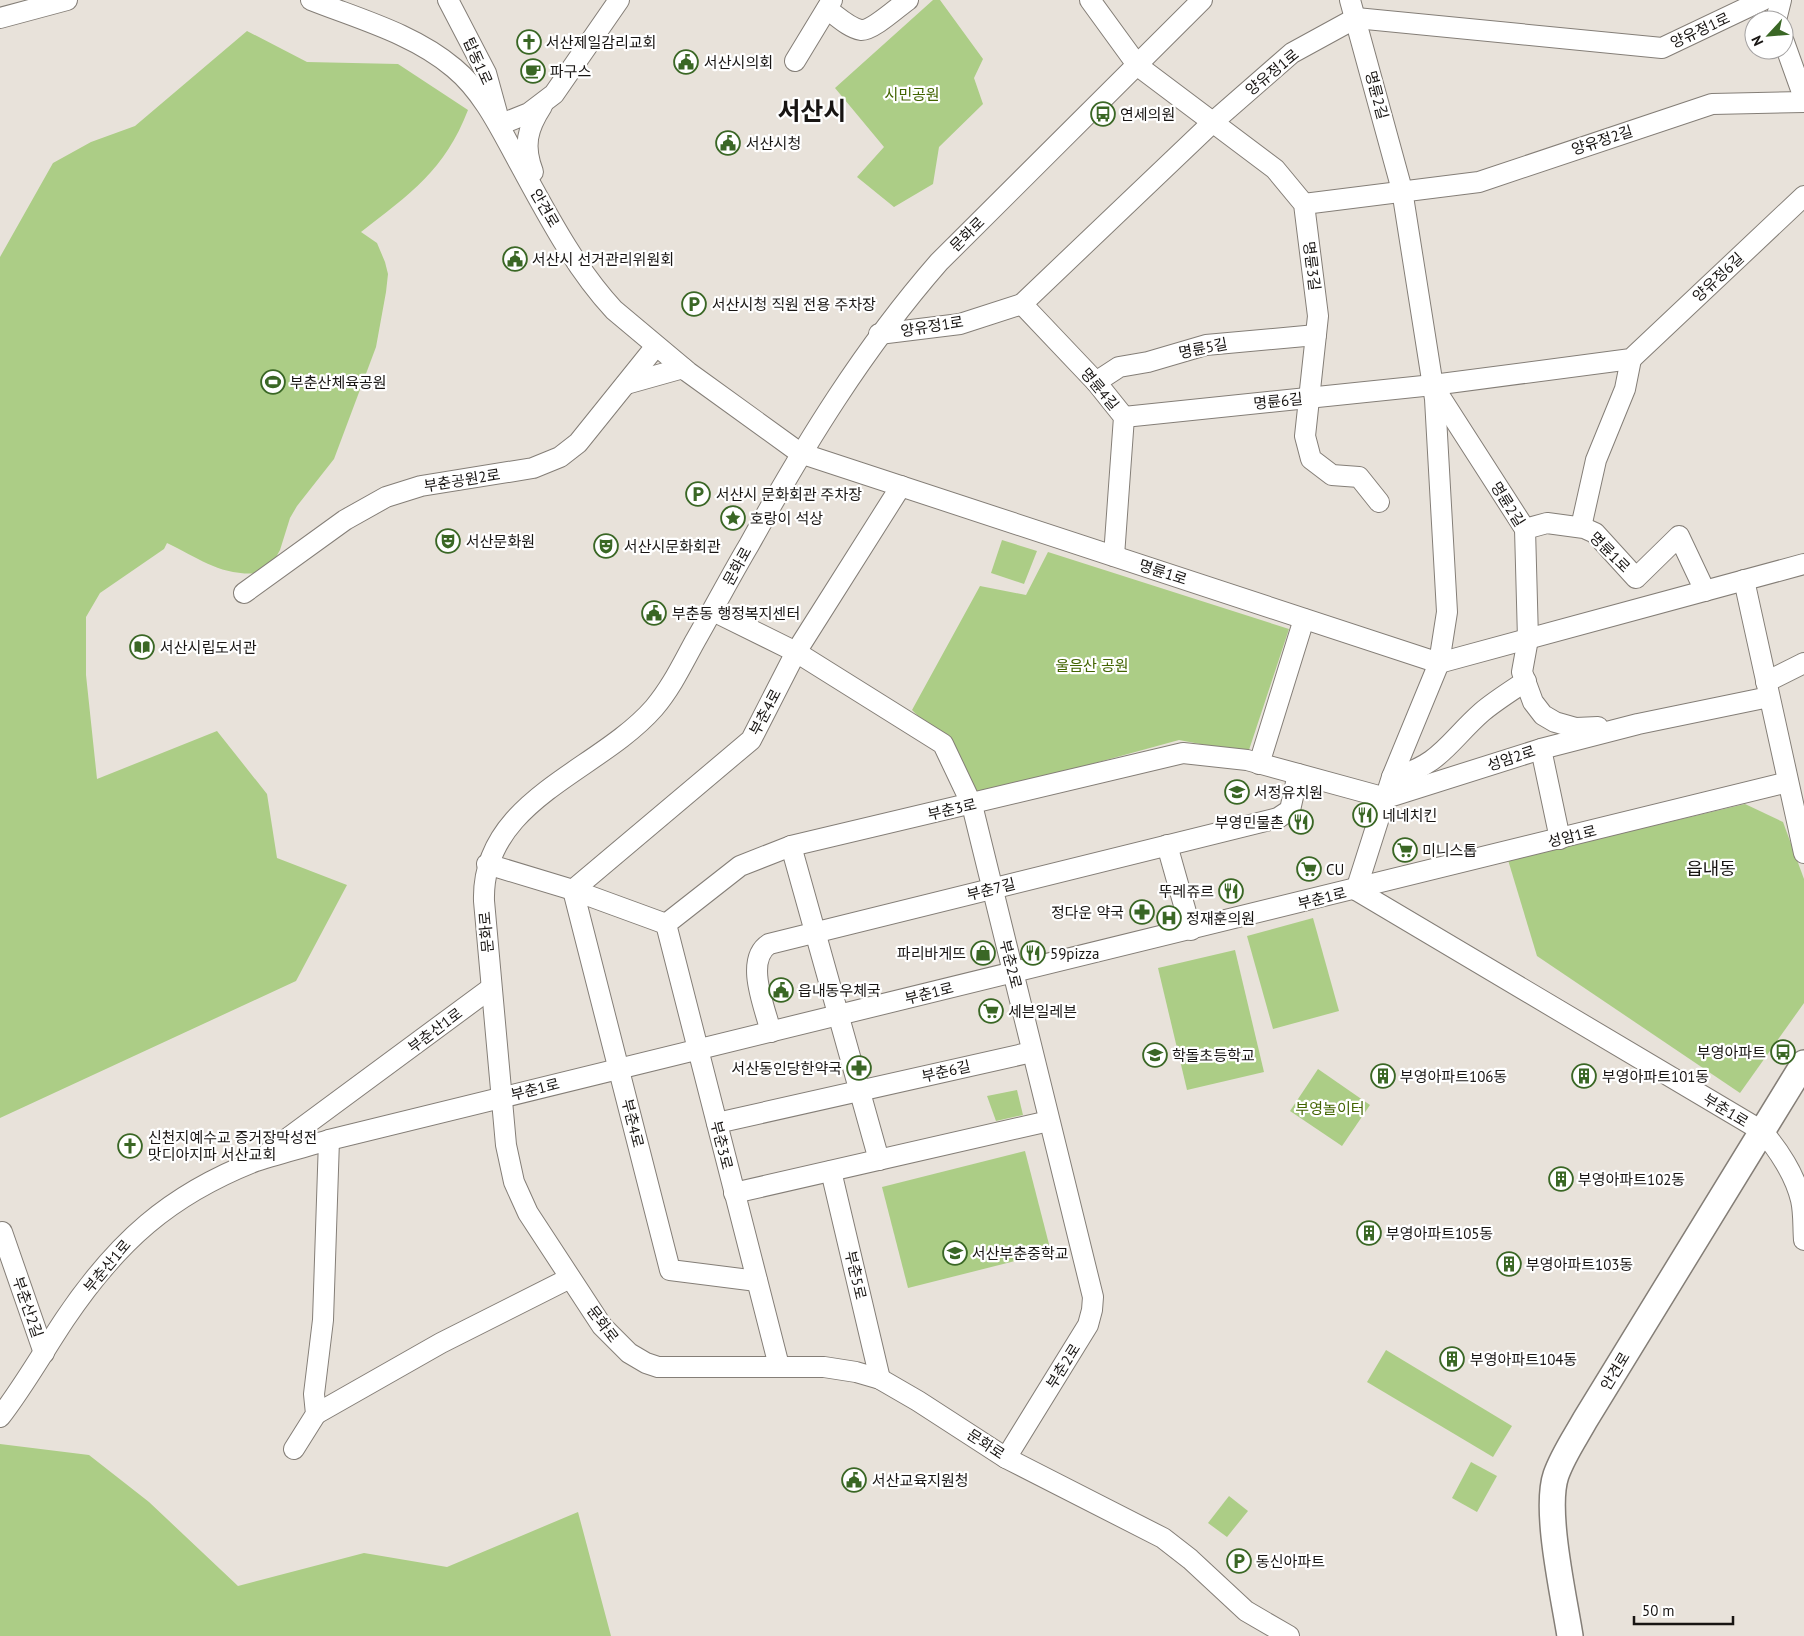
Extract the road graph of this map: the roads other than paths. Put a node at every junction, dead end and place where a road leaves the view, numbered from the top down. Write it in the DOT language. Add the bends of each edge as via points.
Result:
graph roads {
  1 [pos="67,0"];
  2 [pos="311,0"];
  3 [pos="448,0"];
  4 [pos="620,0"];
  5 [pos="895,0"];
  6 [pos="908,0"];
  7 [pos="1090,0"];
  8 [pos="1202,0"];
  9 [pos="1762,0"];
  10 [pos="829,5"];
  11 [pos="1353,9"];
  12 [pos="0,18"];
  13 [pos="878,22"];
  14 [pos="1790,60"];
  15 [pos="795,61"];
  16 [pos="1138,66"];
  17 [pos="1804,98"];
  18 [pos="1804,102"];
  19 [pos="542,106"];
  20 [pos="1213,122"];
  21 [pos="498,125"];
  22 [pos="532,185"];
  23 [pos="1402,190"];
  24 [pos="1804,196"];
  25 [pos="1304,204"];
  26 [pos="1022,304"];
  27 [pos="878,334"];
  28 [pos="1316,335"];
  29 [pos="656,346"];
  30 [pos="1631,359"];
  31 [pos="683,368"];
  32 [pos="1096,382"];
  33 [pos="626,384"];
  34 [pos="1433,385"];
  35 [pos="1310,398"];
  36 [pos="1124,417"];
  37 [pos="800,453"];
  38 [pos="901,486"];
  39 [pos="1379,502"];
  40 [pos="1581,527"];
  41 [pos="1525,529"];
  42 [pos="1114,556"];
  43 [pos="1804,564"];
  44 [pos="1744,580"];
  45 [pos="1705,591"];
  46 [pos="244,593"];
  47 [pos="713,611"];
  48 [pos="1304,619"];
  49 [pos="1528,639"];
  50 [pos="796,652"];
  51 [pos="1804,662"];
  52 [pos="1439,663"];
  53 [pos="1526,680"];
  54 [pos="1768,689"];
  55 [pos="1638,724"];
  56 [pos="1542,748"];
  57 [pos="1259,764"];
  58 [pos="1298,774"];
  59 [pos="1392,778"];
  60 [pos="1788,782"];
  61 [pos="1386,798"];
  62 [pos="1799,804"];
  63 [pos="972,805"];
  64 [pos="1560,839"];
  65 [pos="791,846"];
  66 [pos="1167,846"];
  67 [pos="1804,853"];
  68 [pos="487,864"];
  69 [pos="992,888"];
  70 [pos="573,890"];
  71 [pos="1356,890"];
  72 [pos="666,924"];
  73 [pos="1191,930"];
  74 [pos="816,932"];
  75 [pos="1013,973"];
  76 [pos="491,988"];
  77 [pos="839,1015"];
  78 [pos="771,1032"];
  79 [pos="698,1050"];
  80 [pos="1032,1052"];
  81 [pos="1804,1063"];
  82 [pos="619,1069"];
  83 [pos="860,1091"];
  84 [pos="501,1097"];
  85 [pos="1049,1121"];
  86 [pos="717,1123"];
  87 [pos="1762,1131"];
  88 [pos="329,1140"];
  89 [pos="879,1160"];
  90 [pos="257,1161"];
  91 [pos="831,1171"];
  92 [pos="734,1192"];
  93 [pos="2,1232"];
  94 [pos="1804,1240"];
  95 [pos="570,1278"];
  96 [pos="757,1281"];
  97 [pos="44,1353"];
  98 [pos="779,1366"];
  99 [pos="880,1379"];
  100 [pos="316,1414"];
  101 [pos="0,1417"];
  102 [pos="294,1449"];
  103 [pos="1006,1458"];
  104 [pos="1290,1636"];
  105 [pos="1570,1636"];
  1 -- 12 [label="street"];
  2 -- 21 [label="street, 안견로" via="383,28 443,60 471,86"];
  3 -- 21 [label="street, 탑동1로" via="486,73"];
  4 -- 19 [label="street" via="563,83"];
  5 -- 13 [label="street"];
  6 -- 13 [label="street"];
  7 -- 16 [label="street"];
  8 -- 16 [label="street, 문화로"];
  9 -- 11 [label="street, 양유정1로" via="1662,48"];
  10 -- 13 [label="street" via="860,29 867,29"];
  10 -- 15 [label="street"];
  11 -- 20 [label="street, 양유정1로" via="1292,53"];
  11 -- 23 [label="street, 명륜2길"];
  14 -- 17 [label="street"];
  16 -- 20 [label="street"];
  16 -- 27 [label="street, 문화로" via="939,262"];
  18 -- 23 [label="street, 양유정2길" via="1712,104 1480,182"];
  19 -- 21 [label="street"];
  19 -- 22 [label="street" via="532,121 526,142 535,178"];
  20 -- 25 [label="street" via="1275,169"];
  20 -- 26 [label="street, 양유정1로"];
  21 -- 22 [label="street, 안견로"];
  22 -- 29 [label="street, 안견로" via="603,299"];
  23 -- 25 [label="street"];
  23 -- 34 [label="street, 명륜2길"];
  24 -- 30 [label="street, 양유정6길"];
  25 -- 28 [label="street, 명륜3길" via="1318,316"];
  26 -- 27 [label="street, 양유정1로" via="960,324"];
  26 -- 32 [label="street, 명륜4길"];
  27 -- 37 [label="street, 문화로"];
  28 -- 32 [label="street, 명륜5길" via="1206,345 1119,367"];
  28 -- 35 [label="street, 명륜3길"];
  29 -- 31 [label="street, 안견로"];
  29 -- 33 [label="street, 부춘공원2로"];
  30 -- 34 [label="street"];
  30 -- 40 [label="street" via="1625,389 1596,460"];
  31 -- 33 [label="street"];
  31 -- 37 [label="street, 안견로"];
  32 -- 36 [label="street, 명륜4길"];
  33 -- 46 [label="street, 부춘공원2로" via="578,443 552,462 522,471 421,486 386,497 345,520"];
  34 -- 35 [label="street, 명륜6길"];
  34 -- 41 [label="street, 명륜2길"];
  34 -- 52 [label="street, 명륜2길" via="1447,612"];
  35 -- 36 [label="street, 명륜6길"];
  35 -- 39 [label="street, 명륜3길" via="1305,436 1311,459 1332,476 1360,478"];
  36 -- 42 [label="street, 명륜4길"];
  37 -- 38 [label="street, 명륜1로"];
  37 -- 47 [label="street, 문화로"];
  38 -- 42 [label="street, 명륜1로"];
  38 -- 50 [label="street, 부춘4로"];
  40 -- 41 [label="street, 명륜1로" via="1547,523"];
  40 -- 45 [label="street, 명륜1로" via="1595,533 1636,578 1679,536"];
  41 -- 49 [label="street, 명륜2길"];
  42 -- 48 [label="street, 명륜1로"];
  43 -- 44 [label="street"];
  44 -- 45 [label="street"];
  44 -- 54 [label="street"];
  45 -- 49 [label="street"];
  47 -- 50 [label="street, 부춘2로"];
  47 -- 68 [label="street, 문화로" via="655,706 629,732 524,810 502,834"];
  48 -- 52 [label="street, 명륜1로"];
  48 -- 57 [label="street"];
  49 -- 52 [label="street"];
  49 -- 53 [label="street" via="1522,672"];
  50 -- 63 [label="street, 부춘2로" via="943,744"];
  50 -- 70 [label="street, 부춘4로" via="751,740"];
  51 -- 54 [label="street, 성암2로"];
  52 -- 59 [label="street, 부춘1로"];
  53 -- 55 [label="street, 성암2로" via="1533,702 1543,715 1555,722 1576,728"];
  53 -- 59 [label="street" via="1483,711 1451,746 1434,759"];
  54 -- 55 [label="street, 성암2로"];
  54 -- 60 [label="street"];
  55 -- 56 [label="street, 성암2로"];
  56 -- 61 [label="street, 성암2로"];
  56 -- 64 [label="street"];
  57 -- 58 [label="street, 부춘3로"];
  57 -- 63 [label="street, 부춘3로" via="1183,754"];
  58 -- 61 [label="street, 부춘3로"];
  58 -- 66 [label="street, 부춘7길" via="1291,806 1284,815"];
  59 -- 61 [label="street, 부춘1로"];
  60 -- 62 [label="street"];
  60 -- 64 [label="street, 성암1로"];
  61 -- 71 [label="street, 부춘1로"];
  62 -- 67 [label="street"];
  63 -- 65 [label="street, 부춘3로"];
  63 -- 69 [label="street, 부춘2로"];
  64 -- 71 [label="street, 성암1로"];
  65 -- 72 [label="street, 부춘3로" via="740,866"];
  65 -- 74 [label="street"];
  66 -- 69 [label="street, 부춘7길"];
  66 -- 73 [label="street"];
  68 -- 70 [label="street"];
  68 -- 76 [label="street, 문화로" via="484,901"];
  69 -- 74 [label="street, 부춘7길"];
  69 -- 75 [label="street, 부춘2로"];
  70 -- 72 [label="street"];
  70 -- 82 [label="street, 부춘4로"];
  71 -- 73 [label="street, 부춘1로"];
  71 -- 87 [label="street, 부춘1로"];
  72 -- 79 [label="street, 부춘3로"];
  73 -- 75 [label="street, 부춘1로"];
  74 -- 77 [label="street"];
  74 -- 78 [label="street, 부춘7길" via="769,944 760,953 756,970"];
  75 -- 77 [label="street, 부춘1로"];
  75 -- 80 [label="street, 부춘2로"];
  76 -- 84 [label="street, 문화로"];
  76 -- 90 [label="street, 부춘산1로"];
  77 -- 78 [label="street, 부춘1로"];
  77 -- 83 [label="street"];
  78 -- 79 [label="street, 부춘1로"];
  79 -- 82 [label="street, 부춘1로"];
  79 -- 86 [label="street, 부춘3로"];
  80 -- 83 [label="street, 부춘6길"];
  80 -- 85 [label="street, 부춘2로"];
  81 -- 87 [label="main road, 안견로"];
  82 -- 84 [label="street, 부춘1로"];
  82 -- 96 [label="street, 부춘4로" via="671,1271"];
  83 -- 86 [label="street, 부춘6길"];
  83 -- 89 [label="street"];
  84 -- 88 [label="street, 부춘산1로"];
  84 -- 95 [label="street, 문화로" via="506,1145 517,1191 533,1223"];
  85 -- 89 [label="street"];
  85 -- 103 [label="street, 부춘2로" via="1088,1273 1092,1310 1088,1325"];
  86 -- 92 [label="street, 부춘3로"];
  87 -- 94 [label="street" via="1797,1188"];
  87 -- 105 [label="main road, 안견로" via="1585,1420 1556,1475 1552,1496 1554,1530"];
  88 -- 90 [label="street, 부춘산1로"];
  88 -- 100 [label="street" via="323,1320 314,1394"];
  89 -- 91 [label="street"];
  90 -- 97 [label="street, 부춘산1로" via="174,1202 137,1232 107,1262"];
  91 -- 92 [label="street"];
  91 -- 99 [label="street, 부춘5로"];
  92 -- 96 [label="street, 부춘3로"];
  93 -- 97 [label="street, 부춘산2길"];
  95 -- 98 [label="street, 문화로" via="612,1338 646,1363 665,1368"];
  95 -- 100 [label="street" via="441,1343"];
  96 -- 98 [label="street, 부춘3로"];
  97 -- 101 [label="street, 부춘산1로"];
  98 -- 99 [label="street, 문화로" via="840,1369"];
  99 -- 103 [label="street, 문화로"];
  100 -- 102 [label="street"];
  103 -- 104 [label="street, 문화로" via="1163,1538 1246,1611"];
}
